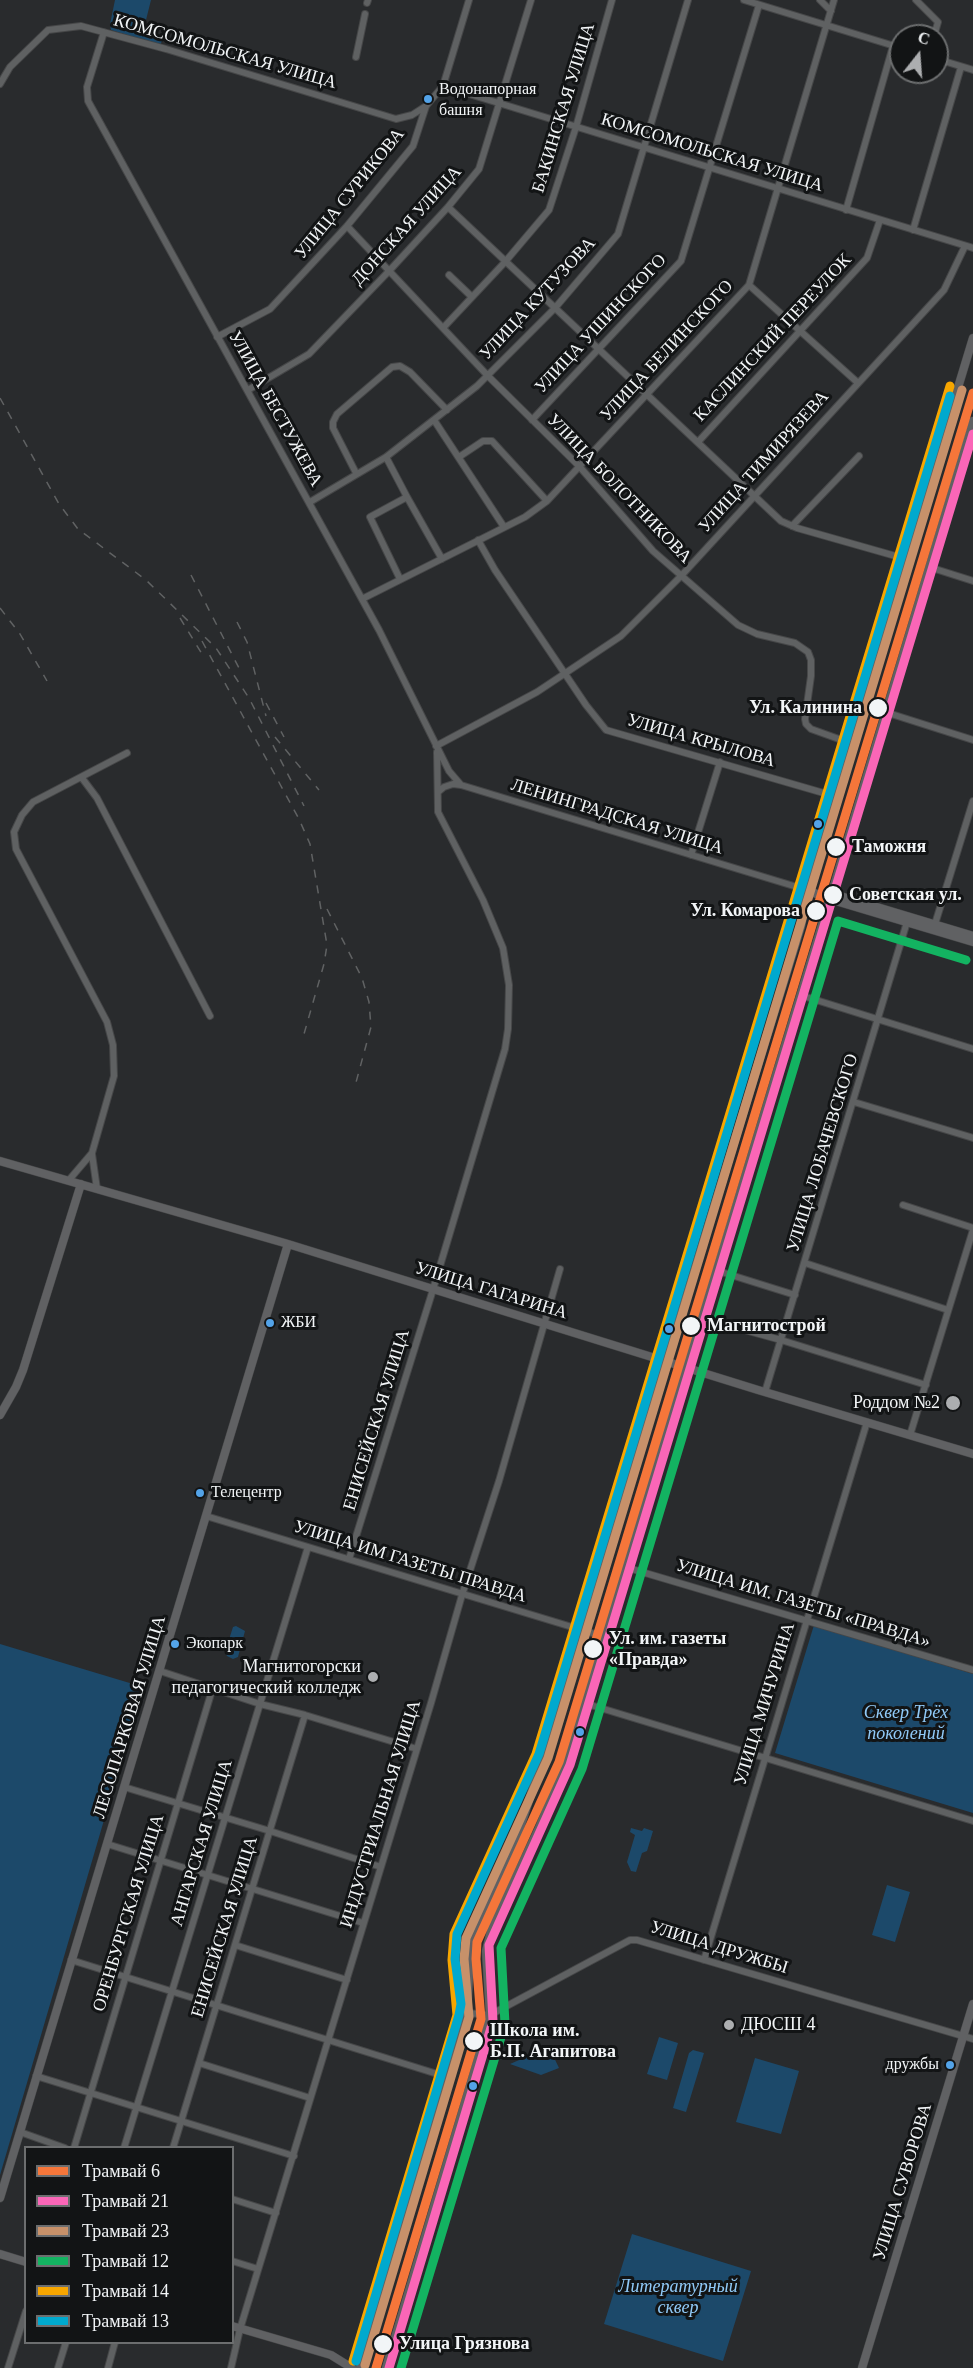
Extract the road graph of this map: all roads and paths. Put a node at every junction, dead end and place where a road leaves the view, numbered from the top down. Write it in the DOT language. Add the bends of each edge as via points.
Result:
graph roads {
  1 [pos="469,0"];
  2 [pos="531,0"];
  3 [pos="612,0"];
  4 [pos="688,0"];
  5 [pos="744,0"];
  6 [pos="820,0"];
  7 [pos="834,0"];
  8 [pos="916,0"];
  9 [pos="759,5"];
  10 [pos="831,11"];
  11 [pos="364,14"];
  12 [pos="937,24"];
  13 [pos="828,25"];
  14 [pos="104,32"];
  15 [pos="889,45"];
  16 [pos="356,57"];
  17 [pos="889,60"];
  18 [pos="949,62"];
  19 [pos="961,66"];
  20 [pos="973,70"];
  21 [pos="0,84"];
  22 [pos="443,86"];
  23 [pos="500,103"];
  24 [pos="426,106"];
  25 [pos="576,127"];
  26 [pos="644,148"];
  27 [pos="710,168"];
  28 [pos="778,190"];
  29 [pos="448,207"];
  30 [pos="846,210"];
  31 [pos="880,220"];
  32 [pos="347,226"];
  33 [pos="913,230"];
  34 [pos="965,246"];
  35 [pos="973,248"];
  36 [pos="506,262"];
  37 [pos="390,270"];
  38 [pos="449,275"];
  39 [pos="749,285"];
  40 [pos="472,297"];
  41 [pos="555,308"];
  42 [pos="443,328"];
  43 [pos="801,332"];
  44 [pos="217,337"];
  45 [pos="973,338"];
  46 [pos="597,349"];
  47 [pos="488,376"];
  48 [pos="857,382"];
  49 [pos="248,390"];
  50 [pos="647,395"];
  51 [pos="447,410"];
  52 [pos="434,420"];
  53 [pos="532,420"];
  54 [pos="973,421"];
  55 [pos="698,442"];
  56 [pos="859,456"];
  57 [pos="386,457"];
  58 [pos="459,457"];
  59 [pos="579,466"];
  60 [pos="356,473"];
  61 [pos="754,495"];
  62 [pos="407,497"];
  63 [pos="547,501"];
  64 [pos="310,502"];
  65 [pos="792,526"];
  66 [pos="504,527"];
  67 [pos="478,540"];
  68 [pos="906,558"];
  69 [pos="442,559"];
  70 [pos="929,567"];
  71 [pos="681,576"];
  72 [pos="400,579"];
  73 [pos="973,581"];
  74 [pos="362,599"];
  75 [pos="566,672"];
  76 [pos="885,712"];
  77 [pos="973,740"];
  78 [pos="850,743"];
  79 [pos="436,747"];
  80 [pos="127,753"];
  81 [pos="720,762"];
  82 [pos="82,778"];
  83 [pos="461,785"];
  84 [pos="438,792"];
  85 [pos="834,796"];
  86 [pos="973,801"];
  87 [pos="691,855"];
  88 [pos="807,890"];
  89 [pos="830,896"];
  90 [pos="907,922"];
  91 [pos="935,924"];
  92 [pos="973,936"];
  93 [pos="973,942"];
  94 [pos="800,995"];
  95 [pos="210,1016"];
  96 [pos="878,1021"];
  97 [pos="973,1049"];
  98 [pos="854,1102"];
  99 [pos="973,1138"];
  100 [pos="92,1153"];
  101 [pos="0,1161"];
  102 [pos="69,1180"];
  103 [pos="81,1184"];
  104 [pos="97,1189"];
  105 [pos="903,1205"];
  106 [pos="973,1229"];
  107 [pos="288,1244"];
  108 [pos="805,1263"];
  109 [pos="560,1269"];
  110 [pos="715,1270"];
  111 [pos="433,1289"];
  112 [pos="795,1295"];
  113 [pos="948,1310"];
  114 [pos="701,1318"];
  115 [pos="545,1324"];
  116 [pos="781,1340"];
  117 [pos="666,1362"];
  118 [pos="686,1368"];
  119 [pos="926,1385"];
  120 [pos="765,1392"];
  121 [pos="0,1415"];
  122 [pos="867,1422"];
  123 [pos="910,1435"];
  124 [pos="973,1454"];
  125 [pos="206,1516"];
  126 [pos="308,1547"];
  127 [pos="349,1559"];
  128 [pos="625,1567"];
  129 [pos="462,1595"];
  130 [pos="806,1620"];
  131 [pos="582,1630"];
  132 [pos="604,1637"];
  133 [pos="973,1670"];
  134 [pos="160,1671"];
  135 [pos="213,1687"];
  136 [pos="584,1703"];
  137 [pos="260,1704"];
  138 [pos="305,1715"];
  139 [pos="417,1749"];
  140 [pos="765,1759"];
  141 [pos="124,1787"];
  142 [pos="178,1803"];
  143 [pos="225,1817"];
  144 [pos="973,1821"];
  145 [pos="270,1831"];
  146 [pos="107,1844"];
  147 [pos="160,1861"];
  148 [pos="381,1867"];
  149 [pos="207,1875"];
  150 [pos="252,1888"];
  151 [pos="363,1923"];
  152 [pos="235,1945"];
  153 [pos="71,1960"];
  154 [pos="704,1960"];
  155 [pos="125,1977"];
  156 [pos="347,1980"];
  157 [pos="172,1991"];
  158 [pos="217,2004"];
  159 [pos="973,2004"];
  160 [pos="467,2013"];
  161 [pos="489,2015"];
  162 [pos="963,2036"];
  163 [pos="329,2039"];
  164 [pos="973,2039"];
  165 [pos="199,2063"];
  166 [pos="36,2076"];
  167 [pos="447,2077"];
  168 [pos="91,2092"];
  169 [pos="310,2097"];
  170 [pos="136,2107"];
  171 [pos="181,2120"];
  172 [pos="20,2132"];
  173 [pos="60,2146"];
  174 [pos="75,2146"];
  175 [pos="125,2146"];
  176 [pos="173,2146"];
  177 [pos="294,2156"];
  178 [pos="0,2198"];
  179 [pos="234,2200"];
  180 [pos="276,2212"];
  181 [pos="0,2254"];
  182 [pos="24,2261"];
  183 [pos="234,2262"];
  184 [pos="258,2269"];
  185 [pos="24,2317"];
  186 [pos="236,2327"];
  187 [pos="234,2343"];
  188 [pos="66,2344"];
  189 [pos="115,2344"];
  190 [pos="234,2344"];
  191 [pos="8,2368"];
  192 [pos="58,2368"];
  193 [pos="108,2368"];
  194 [pos="231,2368"];
  195 [pos="352,2368"];
  196 [pos="360,2368"];
  197 [pos="386,2368"];
  198 [pos="862,2368"];
  1 -- 22 [label="street, УЛИЦА СУРИКОВА"];
  2 -- 23 [label="street, ДОНСКАЯ УЛИЦА"];
  3 -- 25 [label="street, БАКИНСКАЯ УЛИЦА"];
  4 -- 26 [label="street, УЛИЦА КУТУЗОВА"];
  5 -- 9 [label="street"];
  6 -- 10 [label="street"];
  7 -- 10 [label="street, УЛИЦА БЕЛИНСКОГО"];
  8 -- 12 [label="street"];
  9 -- 13 [label="street"];
  9 -- 27 [label="street, УЛИЦА УШИНСКОГО"];
  10 -- 13 [label="street, УЛИЦА БЕЛИНСКОГО"];
  11 -- 16 [label="street"];
  13 -- 15 [label="street"];
  13 -- 28 [label="street, УЛИЦА БЕЛИНСКОГО"];
  14 -- 21 [label="street, КОМСОМОЛЬСКАЯ УЛИЦА" via="81,27 48,30 10,67"];
  14 -- 24 [label="street, КОМСОМОЛЬСКАЯ УЛИЦА" via="396,119"];
  14 -- 44 [label="street, УЛИЦА БЕСТУЖЕВА" via="87,87 88,101"];
  17 -- 30 [label="street"];
  18 -- 19 [label="street"];
  19 -- 20 [label="street"];
  19 -- 33 [label="street"];
  22 -- 23 [label="street, КОМСОМОЛЬСКАЯ УЛИЦА"];
  22 -- 24 [label="street, УЛИЦА СУРИКОВА"];
  23 -- 25 [label="street, КОМСОМОЛЬСКАЯ УЛИЦА"];
  23 -- 29 [label="street, ДОНСКАЯ УЛИЦА" via="479,169"];
  24 -- 32 [label="street, УЛИЦА СУРИКОВА" via="413,146"];
  25 -- 26 [label="street, КОМСОМОЛЬСКАЯ УЛИЦА"];
  25 -- 36 [label="street, БАКИНСКАЯ УЛИЦА" via="549,210"];
  26 -- 27 [label="street, КОМСОМОЛЬСКАЯ УЛИЦА"];
  26 -- 41 [label="street, УЛИЦА КУТУЗОВА" via="618,234"];
  27 -- 28 [label="street, КОМСОМОЛЬСКАЯ УЛИЦА"];
  27 -- 46 [label="street, УЛИЦА УШИНСКОГО" via="681,261"];
  28 -- 30 [label="street, КОМСОМОЛЬСКАЯ УЛИЦА"];
  28 -- 39 [label="street, УЛИЦА БЕЛИНСКОГО"];
  29 -- 36 [label="street"];
  29 -- 37 [label="street, ДОНСКАЯ УЛИЦА"];
  30 -- 31 [label="street, КОМСОМОЛЬСКАЯ УЛИЦА"];
  31 -- 33 [label="street, КОМСОМОЛЬСКАЯ УЛИЦА"];
  31 -- 43 [label="street, КАСЛИНСКИЙ ПЕРЕУЛОК" via="867,258"];
  32 -- 37 [label="street, УЛИЦА БОЛОТНИКОВА"];
  32 -- 44 [label="street, УЛИЦА СУРИКОВА" via="270,309"];
  33 -- 34 [label="street, КОМСОМОЛЬСКАЯ УЛИЦА"];
  34 -- 35 [label="street, КОМСОМОЛЬСКАЯ УЛИЦА"];
  34 -- 48 [label="street, УЛИЦА ТИМИРЯЗЕВА" via="944,290"];
  36 -- 40 [label="street, БАКИНСКАЯ УЛИЦА"];
  36 -- 41 [label="street"];
  37 -- 42 [label="street, УЛИЦА БОЛОТНИКОВА"];
  37 -- 49 [label="street, ДОНСКАЯ УЛИЦА" via="309,354"];
  38 -- 40 [label="street"];
  39 -- 43 [label="street"];
  39 -- 50 [label="street, УЛИЦА БЕЛИНСКОГО"];
  40 -- 42 [label="street, БАКИНСКАЯ УЛИЦА"];
  41 -- 46 [label="street"];
  41 -- 47 [label="street, УЛИЦА КУТУЗОВА"];
  42 -- 47 [label="street, УЛИЦА БОЛОТНИКОВА"];
  43 -- 48 [label="street"];
  43 -- 55 [label="street, КАСЛИНСКИЙ ПЕРЕУЛОК"];
  44 -- 49 [label="street, УЛИЦА БЕСТУЖЕВА"];
  45 -- 68 [label="main road"];
  46 -- 50 [label="street"];
  46 -- 53 [label="street, УЛИЦА УШИНСКОГО"];
  47 -- 51 [label="street, УЛИЦА КУТУЗОВА"];
  47 -- 53 [label="street, УЛИЦА БОЛОТНИКОВА"];
  48 -- 61 [label="street, УЛИЦА ТИМИРЯЗЕВА"];
  49 -- 64 [label="street, УЛИЦА БЕСТУЖЕВА"];
  50 -- 55 [label="street"];
  50 -- 59 [label="street, УЛИЦА БЕЛИНСКОГО"];
  51 -- 52 [label="street, УЛИЦА КУТУЗОВА"];
  51 -- 60 [label="street" via="410,372 400,366 392,367 337,414 333,422"];
  52 -- 57 [label="street, УЛИЦА КУТУЗОВА"];
  52 -- 58 [label="street"];
  53 -- 59 [label="street, УЛИЦА БОЛОТНИКОВА"];
  54 -- 70 [label="main road"];
  55 -- 61 [label="street"];
  56 -- 65 [label="street"];
  57 -- 60 [label="street, УЛИЦА КУТУЗОВА"];
  57 -- 62 [label="street"];
  58 -- 63 [label="street" via="483,441 492,441"];
  58 -- 66 [label="street"];
  59 -- 63 [label="street, УЛИЦА БЕЛИНСКОГО"];
  59 -- 71 [label="street, УЛИЦА БОЛОТНИКОВА" via="653,552"];
  60 -- 64 [label="street, УЛИЦА КУТУЗОВА"];
  61 -- 65 [label="street"];
  61 -- 71 [label="street, УЛИЦА ТИМИРЯЗЕВА"];
  62 -- 69 [label="street"];
  62 -- 72 [label="street" via="370,517"];
  63 -- 66 [label="street, УЛИЦА БЕЛИНСКОГО"];
  64 -- 74 [label="street, УЛИЦА БЕСТУЖЕВА"];
  65 -- 68 [label="street"];
  66 -- 67 [label="street, УЛИЦА БЕЛИНСКОГО"];
  67 -- 69 [label="street, УЛИЦА БЕЛИНСКОГО"];
  67 -- 75 [label="street, УЛИЦА КРЫЛОВА"];
  68 -- 78 [label="main road"];
  69 -- 72 [label="street, УЛИЦА БЕЛИНСКОГО"];
  70 -- 73 [label="street"];
  70 -- 76 [label="main road"];
  71 -- 75 [label="street, УЛИЦА ТИМИРЯЗЕВА" via="621,636"];
  71 -- 78 [label="street, УЛИЦА БОЛОТНИКОВА" via="738,625 795,643 808,652 811,676 807,724"];
  72 -- 74 [label="street, УЛИЦА БЕЛИНСКОГО"];
  74 -- 79 [label="street, УЛИЦА БЕСТУЖЕВА"];
  75 -- 79 [label="street, УЛИЦА ТИМИРЯЗЕВА"];
  75 -- 81 [label="street, УЛИЦА КРЫЛОВА" via="606,730"];
  76 -- 77 [label="street"];
  76 -- 89 [label="main road"];
  78 -- 85 [label="main road"];
  79 -- 83 [label="street"];
  79 -- 84 [label="street, ЕНИСЕЙСКАЯ УЛИЦА"];
  80 -- 82 [label="street"];
  81 -- 85 [label="street, УЛИЦА КРЫЛОВА"];
  81 -- 87 [label="street"];
  82 -- 95 [label="street" via="97,798"];
  82 -- 100 [label="street" via="33,802 14,832 16,849 107,1022 114,1045 114,1076"];
  83 -- 84 [label="street" via="453,784"];
  83 -- 87 [label="street, ЛЕНИНГРАДСКАЯ УЛИЦА"];
  84 -- 111 [label="street, ЕНИСЕЙСКАЯ УЛИЦА" via="438,812 503,948 510,1009 505,1049"];
  85 -- 88 [label="main road"];
  86 -- 91 [label="street"];
  87 -- 88 [label="street, ЛЕНИНГРАДСКАЯ УЛИЦА"];
  88 -- 89 [label="main road, ЛЕНИНГРАДСКАЯ УЛИЦА"];
  88 -- 117 [label="main road" via="801,926"];
  89 -- 90 [label="main road, ЛЕНИНГРАДСКАЯ УЛИЦА"];
  89 -- 91 [label="main road, ЛЕНИНГРАДСКАЯ УЛИЦА"];
  89 -- 94 [label="main road"];
  90 -- 93 [label="main road, ЛЕНИНГРАДСКАЯ УЛИЦА"];
  90 -- 96 [label="street, УЛИЦА ЛОБАЧЕВСКОГО"];
  91 -- 92 [label="main road, ЛЕНИНГРАДСКАЯ УЛИЦА"];
  94 -- 96 [label="street"];
  94 -- 110 [label="main road"];
  96 -- 97 [label="street"];
  96 -- 98 [label="street, УЛИЦА ЛОБАЧЕВСКОГО"];
  98 -- 99 [label="street"];
  98 -- 108 [label="street, УЛИЦА ЛОБАЧЕВСКОГО"];
  100 -- 102 [label="street"];
  100 -- 104 [label="street"];
  101 -- 102 [label="main road, УЛИЦА ГАГАРИНА"];
  102 -- 103 [label="main road, УЛИЦА ГАГАРИНА"];
  103 -- 104 [label="main road, УЛИЦА ГАГАРИНА"];
  103 -- 121 [label="main road" via="23,1370"];
  104 -- 107 [label="main road, УЛИЦА ГАГАРИНА"];
  105 -- 106 [label="street"];
  106 -- 113 [label="street"];
  107 -- 111 [label="main road, УЛИЦА ГАГАРИНА"];
  107 -- 125 [label="main road, ЛЕСОПАРКОВАЯ УЛИЦА"];
  108 -- 112 [label="street, УЛИЦА ЛОБАЧЕВСКОГО"];
  108 -- 113 [label="street"];
  109 -- 115 [label="street, ИНДУСТРИАЛЬНАЯ УЛИЦА"];
  110 -- 112 [label="street"];
  110 -- 114 [label="main road"];
  111 -- 115 [label="main road, УЛИЦА ГАГАРИНА"];
  111 -- 127 [label="street, ЕНИСЕЙСКАЯ УЛИЦА"];
  112 -- 116 [label="street, УЛИЦА ЛОБАЧЕВСКОГО"];
  113 -- 119 [label="street"];
  114 -- 116 [label="street"];
  114 -- 118 [label="main road"];
  115 -- 117 [label="main road, УЛИЦА ГАГАРИНА"];
  115 -- 129 [label="street, ИНДУСТРИАЛЬНАЯ УЛИЦА"];
  116 -- 119 [label="street"];
  116 -- 120 [label="street, УЛИЦА ЛОБАЧЕВСКОГО"];
  117 -- 118 [label="main road, УЛИЦА ГАГАРИНА"];
  117 -- 131 [label="main road"];
  118 -- 120 [label="main road, УЛИЦА ГАГАРИНА"];
  118 -- 128 [label="main road"];
  119 -- 123 [label="street"];
  120 -- 122 [label="main road, УЛИЦА ГАГАРИНА"];
  122 -- 123 [label="main road, УЛИЦА ГАГАРИНА"];
  122 -- 130 [label="street, УЛИЦА МИЧУРИНА"];
  123 -- 124 [label="main road, УЛИЦА ГАГАРИНА"];
  125 -- 126 [label="street, УЛИЦА ИМ ГАЗЕТЫ ПРАВДА"];
  125 -- 134 [label="main road, ЛЕСОПАРКОВАЯ УЛИЦА"];
  126 -- 127 [label="street, УЛИЦА ИМ ГАЗЕТЫ ПРАВДА"];
  126 -- 137 [label="street, АНГАРСКАЯ УЛИЦА"];
  127 -- 129 [label="street, УЛИЦА ИМ ГАЗЕТЫ ПРАВДА"];
  128 -- 130 [label="street, УЛИЦА ИМ. ГАЗЕТЫ «ПРАВДА»"];
  128 -- 132 [label="main road"];
  129 -- 131 [label="street, УЛИЦА ИМ ГАЗЕТЫ ПРАВДА"];
  129 -- 139 [label="street, ИНДУСТРИАЛЬНАЯ УЛИЦА"];
  130 -- 133 [label="street, УЛИЦА ИМ. ГАЗЕТЫ «ПРАВДА»"];
  130 -- 140 [label="street, УЛИЦА МИЧУРИНА"];
  131 -- 132 [label="street, УЛИЦА ИМ ГАЗЕТЫ ПРАВДА"];
  131 -- 160 [label="main road" via="519,1831 478,1923 470,1954"];
  132 -- 136 [label="main road"];
  134 -- 135 [label="street"];
  134 -- 141 [label="main road, ЛЕСОПАРКОВАЯ УЛИЦА"];
  135 -- 137 [label="street"];
  135 -- 142 [label="street, ОРЕНБУРГСКАЯ УЛИЦА"];
  136 -- 140 [label="street"];
  136 -- 161 [label="main road" via="562,1771 492,1927 486,1951"];
  137 -- 138 [label="street"];
  137 -- 143 [label="street, АНГАРСКАЯ УЛИЦА"];
  138 -- 139 [label="street"];
  138 -- 145 [label="street, ЕНИСЕЙСКАЯ УЛИЦА"];
  139 -- 148 [label="street, ИНДУСТРИАЛЬНАЯ УЛИЦА"];
  140 -- 144 [label="street"];
  140 -- 154 [label="street, УЛИЦА МИЧУРИНА"];
  141 -- 142 [label="street"];
  141 -- 146 [label="main road, ЛЕСОПАРКОВАЯ УЛИЦА"];
  142 -- 143 [label="street"];
  142 -- 147 [label="street, ОРЕНБУРГСКАЯ УЛИЦА"];
  143 -- 145 [label="street"];
  143 -- 149 [label="street, АНГАРСКАЯ УЛИЦА"];
  145 -- 148 [label="street"];
  145 -- 150 [label="street, ЕНИСЕЙСКАЯ УЛИЦА"];
  146 -- 147 [label="street"];
  146 -- 153 [label="main road, ЛЕСОПАРКОВАЯ УЛИЦА"];
  147 -- 149 [label="street"];
  147 -- 155 [label="street, ОРЕНБУРГСКАЯ УЛИЦА"];
  148 -- 151 [label="street, ИНДУСТРИАЛЬНАЯ УЛИЦА"];
  149 -- 150 [label="street"];
  149 -- 157 [label="street, АНГАРСКАЯ УЛИЦА"];
  150 -- 151 [label="street"];
  150 -- 152 [label="street, ЕНИСЕЙСКАЯ УЛИЦА"];
  151 -- 156 [label="street, ИНДУСТРИАЛЬНАЯ УЛИЦА"];
  152 -- 156 [label="street"];
  152 -- 158 [label="street, ЕНИСЕЙСКАЯ УЛИЦА"];
  153 -- 155 [label="street"];
  153 -- 166 [label="main road, ЛЕСОПАРКОВАЯ УЛИЦА"];
  154 -- 161 [label="street, УЛИЦА ДРУЖБЫ" via="646,1941 630,1941"];
  154 -- 162 [label="street, УЛИЦА ДРУЖБЫ"];
  155 -- 157 [label="street"];
  155 -- 168 [label="street, ОРЕНБУРГСКАЯ УЛИЦА"];
  156 -- 163 [label="street, ИНДУСТРИАЛЬНАЯ УЛИЦА"];
  157 -- 158 [label="street"];
  157 -- 170 [label="street, АНГАРСКАЯ УЛИЦА"];
  158 -- 163 [label="street"];
  158 -- 165 [label="street, ЕНИСЕЙСКАЯ УЛИЦА"];
  159 -- 162 [label="main road, УЛИЦА СУВОРОВА"];
  160 -- 161 [label="street"];
  160 -- 167 [label="main road"];
  161 -- 197 [label="main road"];
  162 -- 164 [label="street, УЛИЦА ДРУЖБЫ"];
  162 -- 198 [label="main road, УЛИЦА СУВОРОВА"];
  163 -- 167 [label="street"];
  163 -- 169 [label="street, ИНДУСТРИАЛЬНАЯ УЛИЦА"];
  165 -- 169 [label="street"];
  165 -- 171 [label="street, ЕНИСЕЙСКАЯ УЛИЦА"];
  166 -- 168 [label="street"];
  166 -- 172 [label="main road, ЛЕСОПАРКОВАЯ УЛИЦА"];
  167 -- 196 [label="main road"];
  168 -- 170 [label="street"];
  168 -- 174 [label="street, ОРЕНБУРГСКАЯ УЛИЦА"];
  169 -- 177 [label="street, ИНДУСТРИАЛЬНАЯ УЛИЦА"];
  170 -- 171 [label="street"];
  170 -- 175 [label="street, АНГАРСКАЯ УЛИЦА"];
  171 -- 176 [label="street, ЕНИСЕЙСКАЯ УЛИЦА"];
  171 -- 177 [label="street"];
  172 -- 173 [label="street"];
  172 -- 178 [label="main road, ЛЕСОПАРКОВАЯ УЛИЦА"];
  177 -- 180 [label="street, ИНДУСТРИАЛЬНАЯ УЛИЦА"];
  179 -- 180 [label="street"];
  180 -- 184 [label="street, ИНДУСТРИАЛЬНАЯ УЛИЦА"];
  181 -- 182 [label="main road"];
  183 -- 184 [label="street"];
  184 -- 186 [label="street, ИНДУСТРИАЛЬНАЯ УЛИЦА"];
  185 -- 191 [label="street"];
  186 -- 187 [label="street, ИНДУСТРИАЛЬНАЯ УЛИЦА"];
  186 -- 195 [label="main road" via="331,2355"];
  188 -- 192 [label="street"];
  189 -- 193 [label="street"];
  190 -- 194 [label="street, ИНДУСТРИАЛЬНАЯ УЛИЦА"];
}
